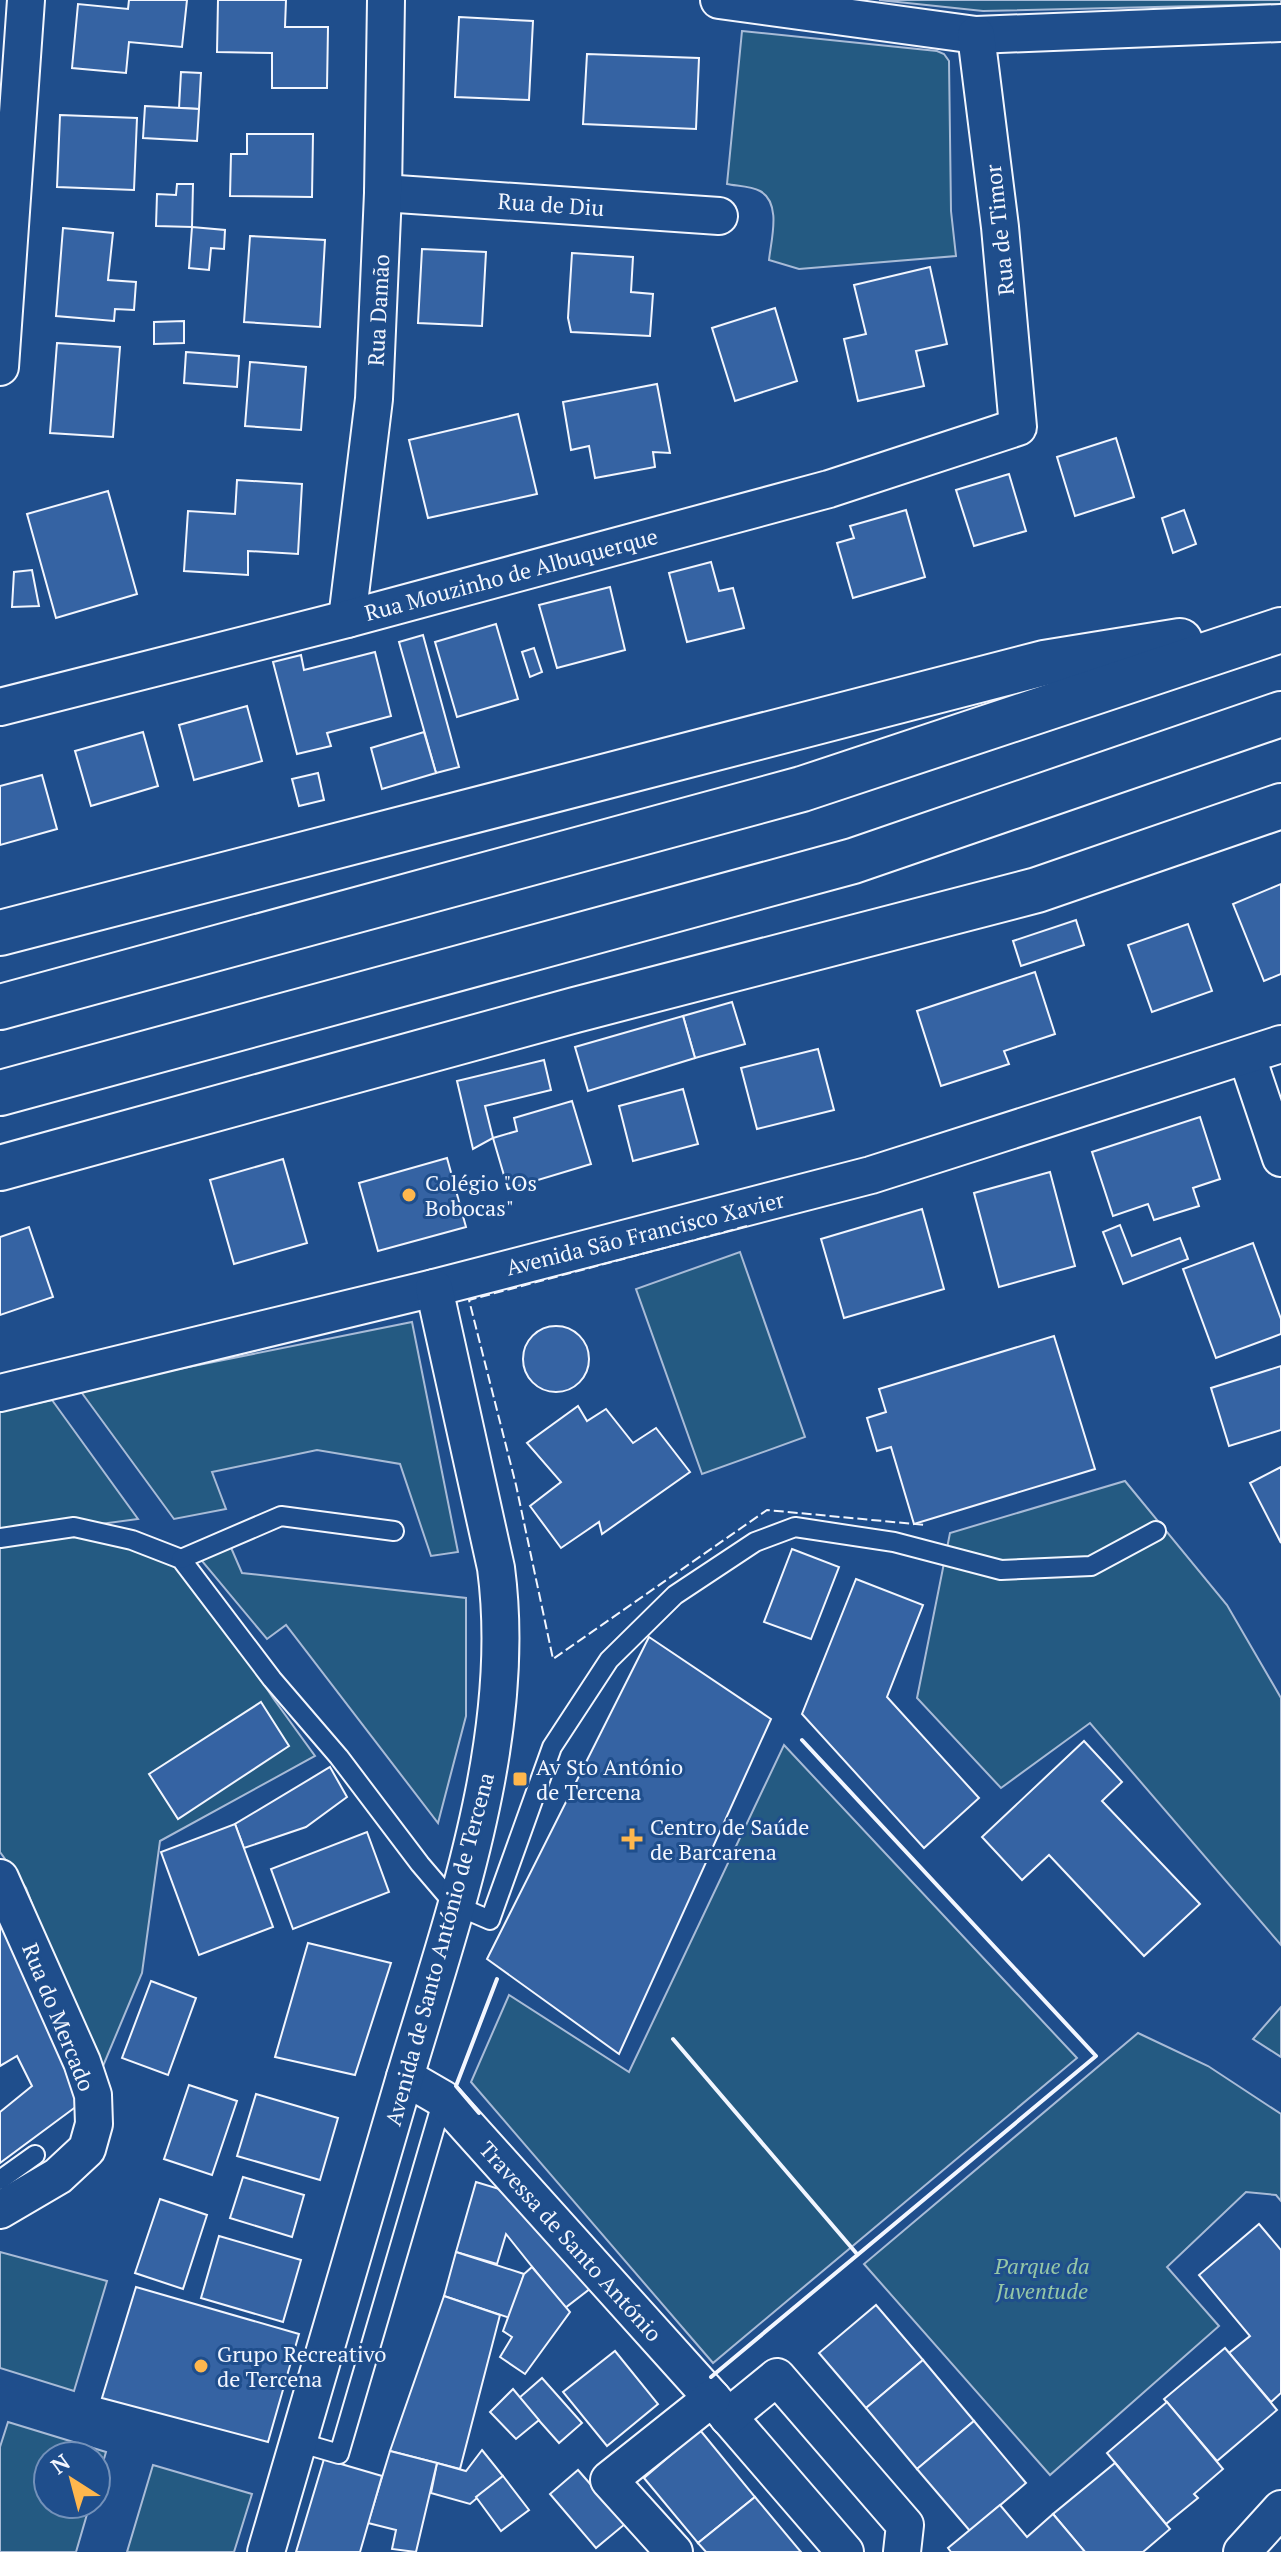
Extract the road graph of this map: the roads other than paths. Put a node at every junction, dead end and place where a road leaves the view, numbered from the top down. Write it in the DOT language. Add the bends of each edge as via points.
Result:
graph roads {
  1 [pos="26,0"];
  2 [pos="386,0"];
  3 [pos="719,0"];
  4 [pos="1281,23"];
  5 [pos="976,35"];
  6 [pos="383,193"];
  7 [pos="719,216"];
  8 [pos="0,367"];
  9 [pos="1018,427"];
  10 [pos="347,619"];
  11 [pos="1281,628"];
  12 [pos="0,707"];
  13 [pos="1281,714"];
  14 [pos="1281,806"];
  15 [pos="0,933"];
  16 [pos="0,1007"];
  17 [pos="1281,1044"];
  18 [pos="1247,1057"];
  19 [pos="0,1093"];
  20 [pos="1281,1158"];
  21 [pos="0,1168"];
  22 [pos="434,1288"];
  23 [pos="0,1393"];
  24 [pos="394,1531"];
  25 [pos="1156,1531"];
  26 [pos="0,1538"];
  27 [pos="181,1559"];
  28 [pos="0,1878"];
  29 [pos="455,1905"];
  30 [pos="405,2077"];
  31 [pos="443,2099"];
  32 [pos="35,2155"];
  33 [pos="0,2180"];
  34 [pos="0,2210"];
  35 [pos="720,2407"];
  36 [pos="298,2442"];
  37 [pos="1281,2509"];
  38 [pos="1244,2551"];
  39 [pos="266,2552"];
  40 [pos="674,2552"];
  41 [pos="845,2552"];
  42 [pos="902,2552"];
  1 -- 8 [label="street"];
  2 -- 6 [label="street, Rua Damão"];
  3 -- 5 [label="street"];
  4 -- 5 [label="street"];
  5 -- 9 [label="street, Rua de Timor"];
  6 -- 7 [label="street, Rua de Diu"];
  6 -- 10 [label="street, Rua Damão" via="374,399"];
  9 -- 10 [label="street, Rua Mouzinho de Albuquerque" via="829,489"];
  10 -- 12 [label="street, Rua Mouzinho de Albuquerque"];
  11 -- 15 [label="highway" via="1044,663"];
  11 -- 16 [label="highway" via="802,789"];
  13 -- 19 [label="highway" via="853,861"];
  14 -- 21 [label="highway" via="1037,890"];
  17 -- 18 [label="street, Avenida São Francisco Xavier"];
  18 -- 20 [label="street"];
  18 -- 22 [label="street, Avenida São Francisco Xavier" via="871,1175"];
  22 -- 23 [label="street, Avenida São Francisco Xavier"];
  22 -- 29 [label="street, Avenida de Santo António de Tercena" via="501,1600 489,1772"];
  24 -- 27 [label="lane" via="281,1516"];
  25 -- 29 [label="lane" via="1091,1566 1001,1570 894,1542 795,1527 755,1542 675,1595 609,1660 552,1747 490,1920"];
  26 -- 27 [label="lane" via="74,1527 132,1540"];
  27 -- 29 [label="lane"];
  28 -- 34 [label="street, Rua do Mercado" via="82,2062 93,2095 94,2124 87,2149 58,2176"];
  29 -- 30 [label="street, Avenida de Santo António de Tercena"];
  30 -- 31 [label="street, Travessa de Santo António"];
  30 -- 36 [label="street, Avenida de Santo António de Tercena"];
  31 -- 35 [label="street, Travessa de Santo António"];
  31 -- 36 [label="lane" via="339,2454"];
  32 -- 33 [label="lane"];
  35 -- 40 [label="street" via="609,2480"];
  35 -- 41 [label="street, Travessa de Santo António"];
  35 -- 42 [label="street" via="777,2377 905,2525"];
  36 -- 39 [label="street, Avenida de Santo António de Tercena"];
  37 -- 38 [label="street"];
}
